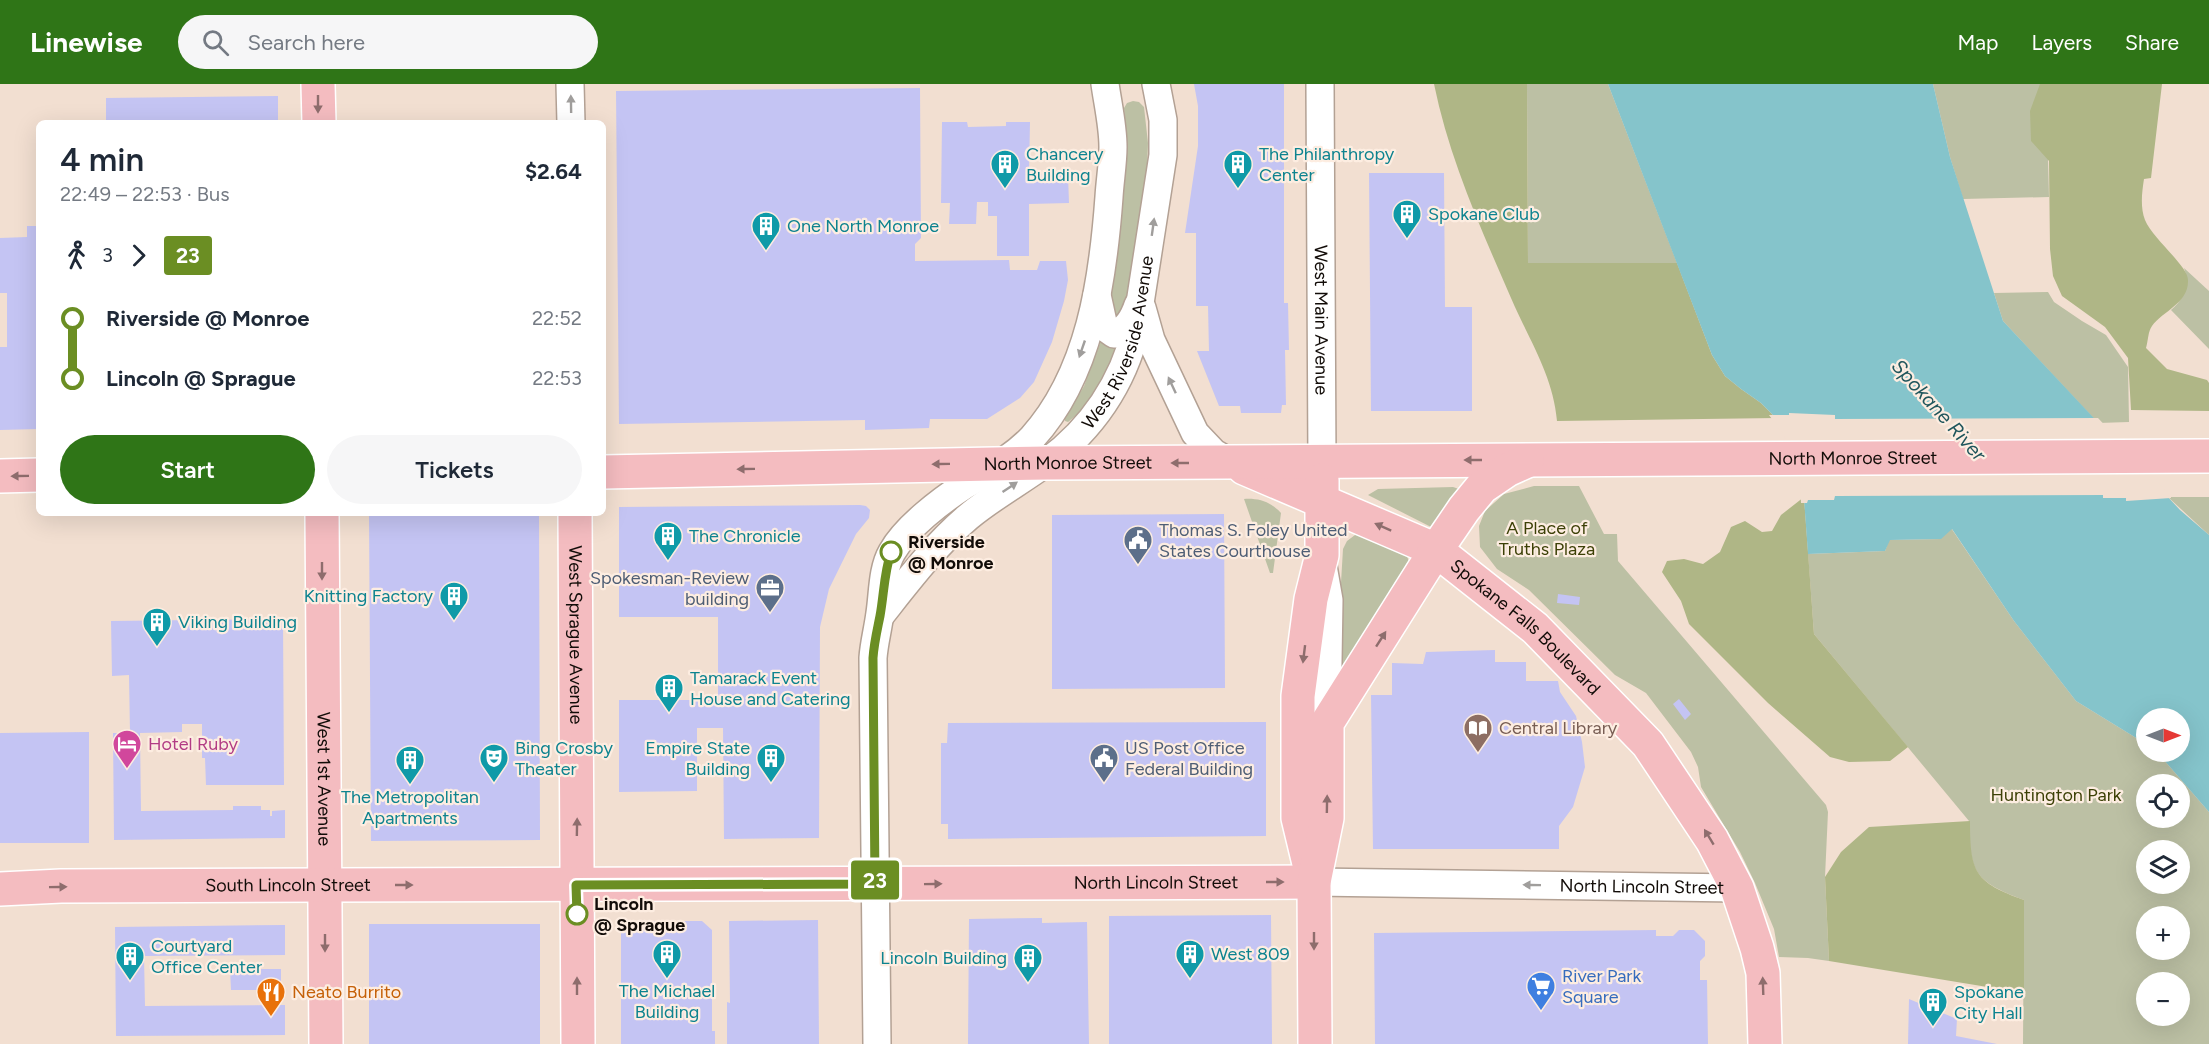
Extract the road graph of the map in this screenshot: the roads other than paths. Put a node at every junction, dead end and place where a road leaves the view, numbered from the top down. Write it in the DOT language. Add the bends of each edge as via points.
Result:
graph roads {
  1 [pos="318,84"];
  2 [pos="570,84"];
  3 [pos="1105,84"];
  4 [pos="1156,84"];
  5 [pos="1320,84"];
  6 [pos="319,120"];
  7 [pos="571,120"];
  8 [pos="1097,291"];
  9 [pos="1141,298"];
  10 [pos="2209,456"];
  11 [pos="1532,459"];
  12 [pos="1322,462"];
  13 [pos="1000,463"];
  14 [pos="1046,463"];
  15 [pos="1231,463"];
  16 [pos="606,472"];
  17 [pos="0,476"];
  18 [pos="36,476"];
  19 [pos="1323,501"];
  20 [pos="322,516"];
  21 [pos="575,516"];
  22 [pos="1436,550"];
  23 [pos="1322,555"];
  24 [pos="880,616"];
  25 [pos="1327,723"];
  26 [pos="1314,882"];
  27 [pos="875,884"];
  28 [pos="325,885"];
  29 [pos="576,885"];
  30 [pos="1737,888"];
  31 [pos="0,889"];
  32 [pos="326,1044"];
  33 [pos="578,1044"];
  34 [pos="877,1044"];
  35 [pos="1315,1044"];
  36 [pos="1765,1044"];
  1 -- 6 [label="main road, one-way"];
  7 -- 2 [label="street, one-way"];
  3 -- 8 [label="street, West Riverside Avenue" via="1113,146 1107,228"];
  9 -- 4 [label="street, West Riverside Avenue, one-way" via="1163,155 1163,120"];
  5 -- 12 [label="street, West Main Avenue"];
  8 -- 9 [label="street" via="1104,327 1114,334 1128,324"];
  8 -- 13 [label="street, West Riverside Avenue, one-way" via="1081,352 1061,398 1033,437"];
  9 -- 14 [label="street, West Riverside Avenue" via="1132,347 1116,384 1083,431"];
  15 -- 9 [label="street, one-way" via="1214,453 1195,433 1150,340"];
  10 -- 11 [label="main road, North Monroe Street"];
  11 -- 12 [label="main road, North Monroe Street, one-way"];
  11 -- 22 [label="main road, North Monroe Street" via="1482,486"];
  12 -- 15 [label="main road, North Monroe Street"];
  12 -- 19 [label="main road, West Main Avenue"];
  13 -- 14 [label="main road, North Monroe Street"];
  13 -- 16 [label="main road, North Monroe Street, one-way"];
  13 -- 24 [label="street, West Riverside Avenue" via="958,490 905,534 891,552 886,567"];
  15 -- 14 [label="main road, North Monroe Street, one-way"];
  24 -- 14 [label="street, West Riverside Avenue, one-way" via="969,516"];
  15 -- 19 [label="main road, Spokane Falls Boulevard"];
  18 -- 17 [label="main road, one-way"];
  22 -- 19 [label="main road, Spokane Falls Boulevard, one-way"];
  19 -- 23 [label="main road, West Main Avenue"];
  20 -- 28 [label="main road, West 1st Avenue, one-way"];
  29 -- 21 [label="main road, West Sprague Avenue, one-way"];
  25 -- 22 [label="main road, North Monroe Street, one-way"];
  30 -- 22 [label="main road, Spokane Falls Boulevard, one-way" via="1712,840 1648,744 1535,628"];
  23 -- 25 [label="street, West Main Avenue" via="1329,600"];
  23 -- 26 [label="main road, West Main Avenue, one-way" via="1311,599 1298,696 1298,818"];
  24 -- 27 [label="street, West Riverside Avenue" via="873,658"];
  26 -- 25 [label="main road, West Main Avenue, one-way" via="1327,818"];
  27 -- 26 [label="main road, North Lincoln Street, one-way"];
  30 -- 26 [label="street, North Lincoln Street, one-way"];
  26 -- 35 [label="main road, West Main Avenue, one-way"];
  27 -- 29 [label="main road, North Lincoln Street"];
  27 -- 34 [label="street, West Riverside Avenue"];
  28 -- 29 [label="main road, South Lincoln Street, one-way"];
  31 -- 28 [label="main road, South Lincoln Street, one-way"];
  28 -- 32 [label="main road, West 1st Avenue, one-way"];
  33 -- 29 [label="main road, West Sprague Avenue, one-way"];
  36 -- 30 [label="main road, Spokane Falls Boulevard, one-way" via="1763,973"];
}
